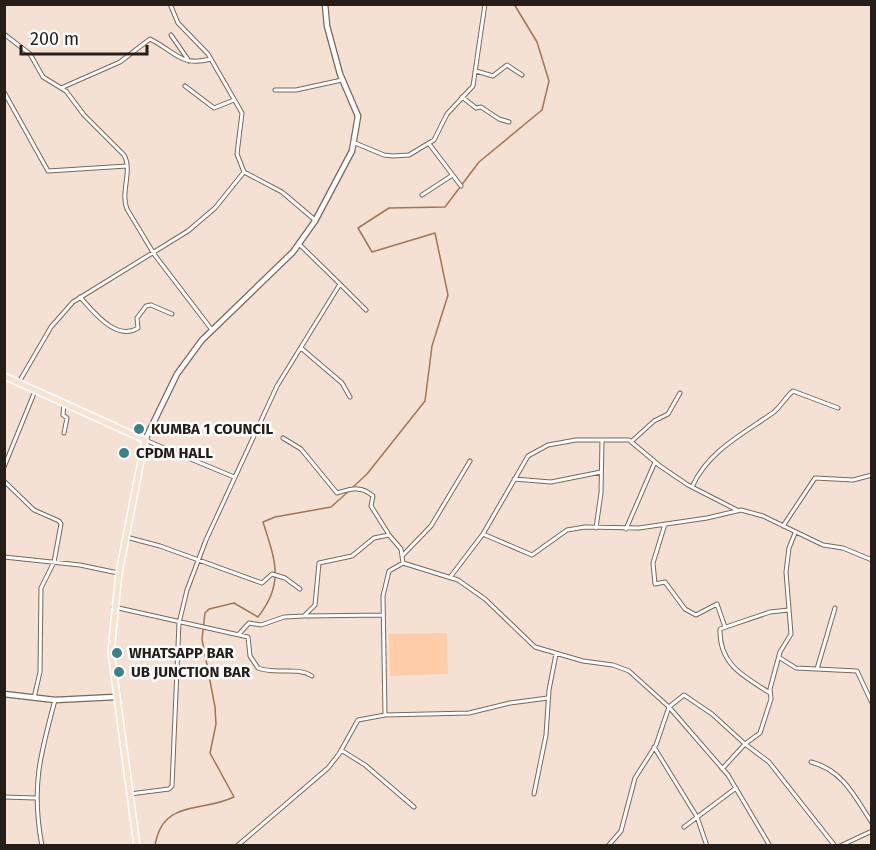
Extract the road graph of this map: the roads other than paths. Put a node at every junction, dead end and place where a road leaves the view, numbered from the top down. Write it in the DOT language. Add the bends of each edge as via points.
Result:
graph roads {
  1 [pos="171,4"];
  2 [pos="325,4"];
  3 [pos="485,4"];
  4 [pos="4,34"];
  5 [pos="171,35"];
  6 [pos="211,59"];
  7 [pos="190,63"];
  8 [pos="476,71"];
  9 [pos="522,75"];
  10 [pos="342,80"];
  11 [pos="185,86"];
  12 [pos="61,88"];
  13 [pos="275,90"];
  14 [pos="4,92"];
  15 [pos="462,97"];
  16 [pos="234,100"];
  17 [pos="509,122"];
  18 [pos="355,143"];
  19 [pos="430,145"];
  20 [pos="127,166"];
  21 [pos="244,172"];
  22 [pos="451,176"];
  23 [pos="461,186"];
  24 [pos="422,195"];
  25 [pos="315,221"];
  26 [pos="299,244"];
  27 [pos="154,254"];
  28 [pos="340,284"];
  29 [pos="80,297"];
  30 [pos="366,310"];
  31 [pos="172,314"];
  32 [pos="213,330"];
  33 [pos="301,348"];
  34 [pos="4,376"];
  35 [pos="19,382"];
  36 [pos="35,389"];
  37 [pos="680,393"];
  38 [pos="350,397"];
  39 [pos="65,403"];
  40 [pos="838,408"];
  41 [pos="64,433"];
  42 [pos="283,438"];
  43 [pos="145,440"];
  44 [pos="602,440"];
  45 [pos="632,441"];
  46 [pos="470,461"];
  47 [pos="655,462"];
  48 [pos="4,467"];
  49 [pos="601,472"];
  50 [pos="872,475"];
  51 [pos="234,477"];
  52 [pos="514,479"];
  53 [pos="4,481"];
  54 [pos="692,487"];
  55 [pos="737,510"];
  56 [pos="665,524"];
  57 [pos="783,526"];
  58 [pos="596,528"];
  59 [pos="626,529"];
  60 [pos="795,533"];
  61 [pos="483,534"];
  62 [pos="389,535"];
  63 [pos="126,537"];
  64 [pos="402,556"];
  65 [pos="4,557"];
  66 [pos="198,560"];
  67 [pos="872,560"];
  68 [pos="54,562"];
  69 [pos="403,563"];
  70 [pos="119,573"];
  71 [pos="451,576"];
  72 [pos="300,589"];
  73 [pos="114,607"];
  74 [pos="836,608"];
  75 [pos="789,610"];
  76 [pos="383,615"];
  77 [pos="304,616"];
  78 [pos="179,623"];
  79 [pos="725,627"];
  80 [pos="238,634"];
  81 [pos="556,654"];
  82 [pos="780,658"];
  83 [pos="817,670"];
  84 [pos="312,676"];
  85 [pos="770,693"];
  86 [pos="4,694"];
  87 [pos="115,697"];
  88 [pos="34,698"];
  89 [pos="548,698"];
  90 [pos="55,700"];
  91 [pos="872,703"];
  92 [pos="669,707"];
  93 [pos="385,715"];
  94 [pos="745,744"];
  95 [pos="654,747"];
  96 [pos="341,750"];
  97 [pos="812,762"];
  98 [pos="722,769"];
  99 [pos="736,788"];
  100 [pos="130,794"];
  101 [pos="534,794"];
  102 [pos="4,797"];
  103 [pos="36,798"];
  104 [pos="414,807"];
  105 [pos="697,817"];
  106 [pos="872,823"];
  107 [pos="684,827"];
  108 [pos="872,831"];
  109 [pos="42,846"];
  110 [pos="137,846"];
  111 [pos="237,846"];
  112 [pos="608,846"];
  113 [pos="707,846"];
  114 [pos="770,846"];
  115 [pos="838,846"];
  1 -- 6 [label="street" via="178,23"];
  2 -- 10 [label="street"];
  3 -- 8 [label="street"];
  4 -- 12 [label="street" via="30,54 47,81"];
  5 -- 7 [label="street"];
  6 -- 7 [label="street"];
  6 -- 16 [label="street"];
  7 -- 12 [label="street" via="150,39 120,62"];
  8 -- 9 [label="street" via="493,76 507,65"];
  8 -- 15 [label="street" via="473,86"];
  10 -- 13 [label="street" via="296,90"];
  10 -- 18 [label="street" via="358,116"];
  11 -- 16 [label="street" via="214,108"];
  12 -- 20 [label="street" via="124,155"];
  14 -- 20 [label="street" via="48,171"];
  15 -- 17 [label="street" via="476,108"];
  15 -- 19 [label="street" via="447,114"];
  16 -- 21 [label="street" via="243,118 237,153"];
  18 -- 19 [label="street" via="393,156 409,155"];
  18 -- 25 [label="street"];
  19 -- 22 [label="street"];
  20 -- 27 [label="street" via="125,206"];
  21 -- 25 [label="street" via="282,192"];
  21 -- 27 [label="street" via="215,208"];
  22 -- 23 [label="street"];
  22 -- 24 [label="street"];
  25 -- 26 [label="street"];
  26 -- 28 [label="street"];
  26 -- 32 [label="street"];
  27 -- 29 [label="street"];
  27 -- 32 [label="street"];
  28 -- 30 [label="street"];
  28 -- 33 [label="street"];
  29 -- 31 [label="street" via="114,328 138,328 137,318 146,306"];
  29 -- 35 [label="street" via="51,327"];
  32 -- 43 [label="street" via="177,374"];
  33 -- 38 [label="street" via="342,383"];
  33 -- 51 [label="street" via="282,378"];
  34 -- 35 [label="main road"];
  35 -- 36 [label="main road"];
  36 -- 39 [label="main road"];
  36 -- 48 [label="street"];
  37 -- 45 [label="street" via="671,411 654,420"];
  39 -- 41 [label="street"];
  39 -- 43 [label="main road"];
  40 -- 54 [label="street" via="793,392 776,410 745,429 702,467"];
  42 -- 62 [label="street" via="302,449 337,493 355,487 373,495 371,506"];
  43 -- 51 [label="street"];
  43 -- 63 [label="main road"];
  44 -- 45 [label="street"];
  44 -- 49 [label="street"];
  44 -- 52 [label="street" via="576,440 537,449"];
  45 -- 47 [label="street"];
  46 -- 64 [label="street" via="431,526"];
  47 -- 54 [label="street"];
  47 -- 59 [label="street"];
  49 -- 52 [label="street" via="551,482"];
  49 -- 58 [label="street"];
  50 -- 57 [label="street" via="853,480 815,478"];
  51 -- 66 [label="street"];
  52 -- 61 [label="street"];
  53 -- 68 [label="street" via="34,510 61,522"];
  54 -- 55 [label="street"];
  55 -- 56 [label="street"];
  55 -- 57 [label="street"];
  56 -- 59 [label="street"];
  56 -- 79 [label="street" via="652,563 655,584 665,582 685,609 696,615 717,603"];
  57 -- 60 [label="street"];
  58 -- 59 [label="street"];
  58 -- 61 [label="street" via="564,530 532,555"];
  60 -- 67 [label="street"];
  60 -- 75 [label="street" via="787,566"];
  61 -- 71 [label="street"];
  62 -- 64 [label="street"];
  62 -- 77 [label="street" via="372,539 352,556 319,563 315,605"];
  63 -- 66 [label="street"];
  63 -- 70 [label="main road"];
  64 -- 69 [label="street"];
  65 -- 68 [label="street"];
  66 -- 72 [label="street" via="262,583 272,574 279,575"];
  66 -- 78 [label="street"];
  68 -- 70 [label="street"];
  68 -- 88 [label="street" via="41,588 40,672"];
  69 -- 71 [label="street"];
  69 -- 76 [label="street" via="386,576"];
  70 -- 73 [label="main road"];
  71 -- 81 [label="street" via="485,599 528,643"];
  73 -- 78 [label="street"];
  73 -- 87 [label="main road" via="111,652"];
  74 -- 83 [label="street"];
  75 -- 79 [label="street"];
  75 -- 82 [label="street" via="791,634"];
  76 -- 77 [label="street"];
  76 -- 93 [label="street"];
  77 -- 80 [label="street" via="284,617 262,625 249,622"];
  78 -- 80 [label="street"];
  78 -- 100 [label="street" via="172,786"];
  79 -- 85 [label="street" via="720,629 720,646 726,658 745,678"];
  80 -- 84 [label="street" via="248,638 252,661 258,668"];
  81 -- 89 [label="street"];
  81 -- 92 [label="street" via="620,667 644,682"];
  82 -- 83 [label="street" via="793,668"];
  82 -- 85 [label="street"];
  83 -- 91 [label="street" via="857,671"];
  85 -- 94 [label="street" via="760,733"];
  86 -- 88 [label="street"];
  87 -- 90 [label="street"];
  87 -- 100 [label="main road"];
  88 -- 90 [label="street"];
  89 -- 93 [label="street" via="469,712"];
  89 -- 101 [label="street" via="546,735"];
  90 -- 103 [label="street" via="41,752"];
  92 -- 94 [label="street" via="686,695"];
  92 -- 95 [label="street"];
  92 -- 98 [label="street"];
  93 -- 96 [label="street" via="358,720"];
  94 -- 98 [label="street"];
  94 -- 115 [label="street" via="771,765"];
  95 -- 105 [label="street"];
  95 -- 112 [label="street" via="635,778 621,831"];
  96 -- 104 [label="street"];
  96 -- 111 [label="street" via="313,782"];
  97 -- 106 [label="street" via="826,766 847,783"];
  98 -- 99 [label="street"];
  99 -- 105 [label="street"];
  99 -- 114 [label="street"];
  100 -- 110 [label="main road"];
  102 -- 103 [label="street"];
  103 -- 109 [label="street"];
  105 -- 107 [label="street"];
  105 -- 113 [label="street"];
  108 -- 115 [label="street"];
}
